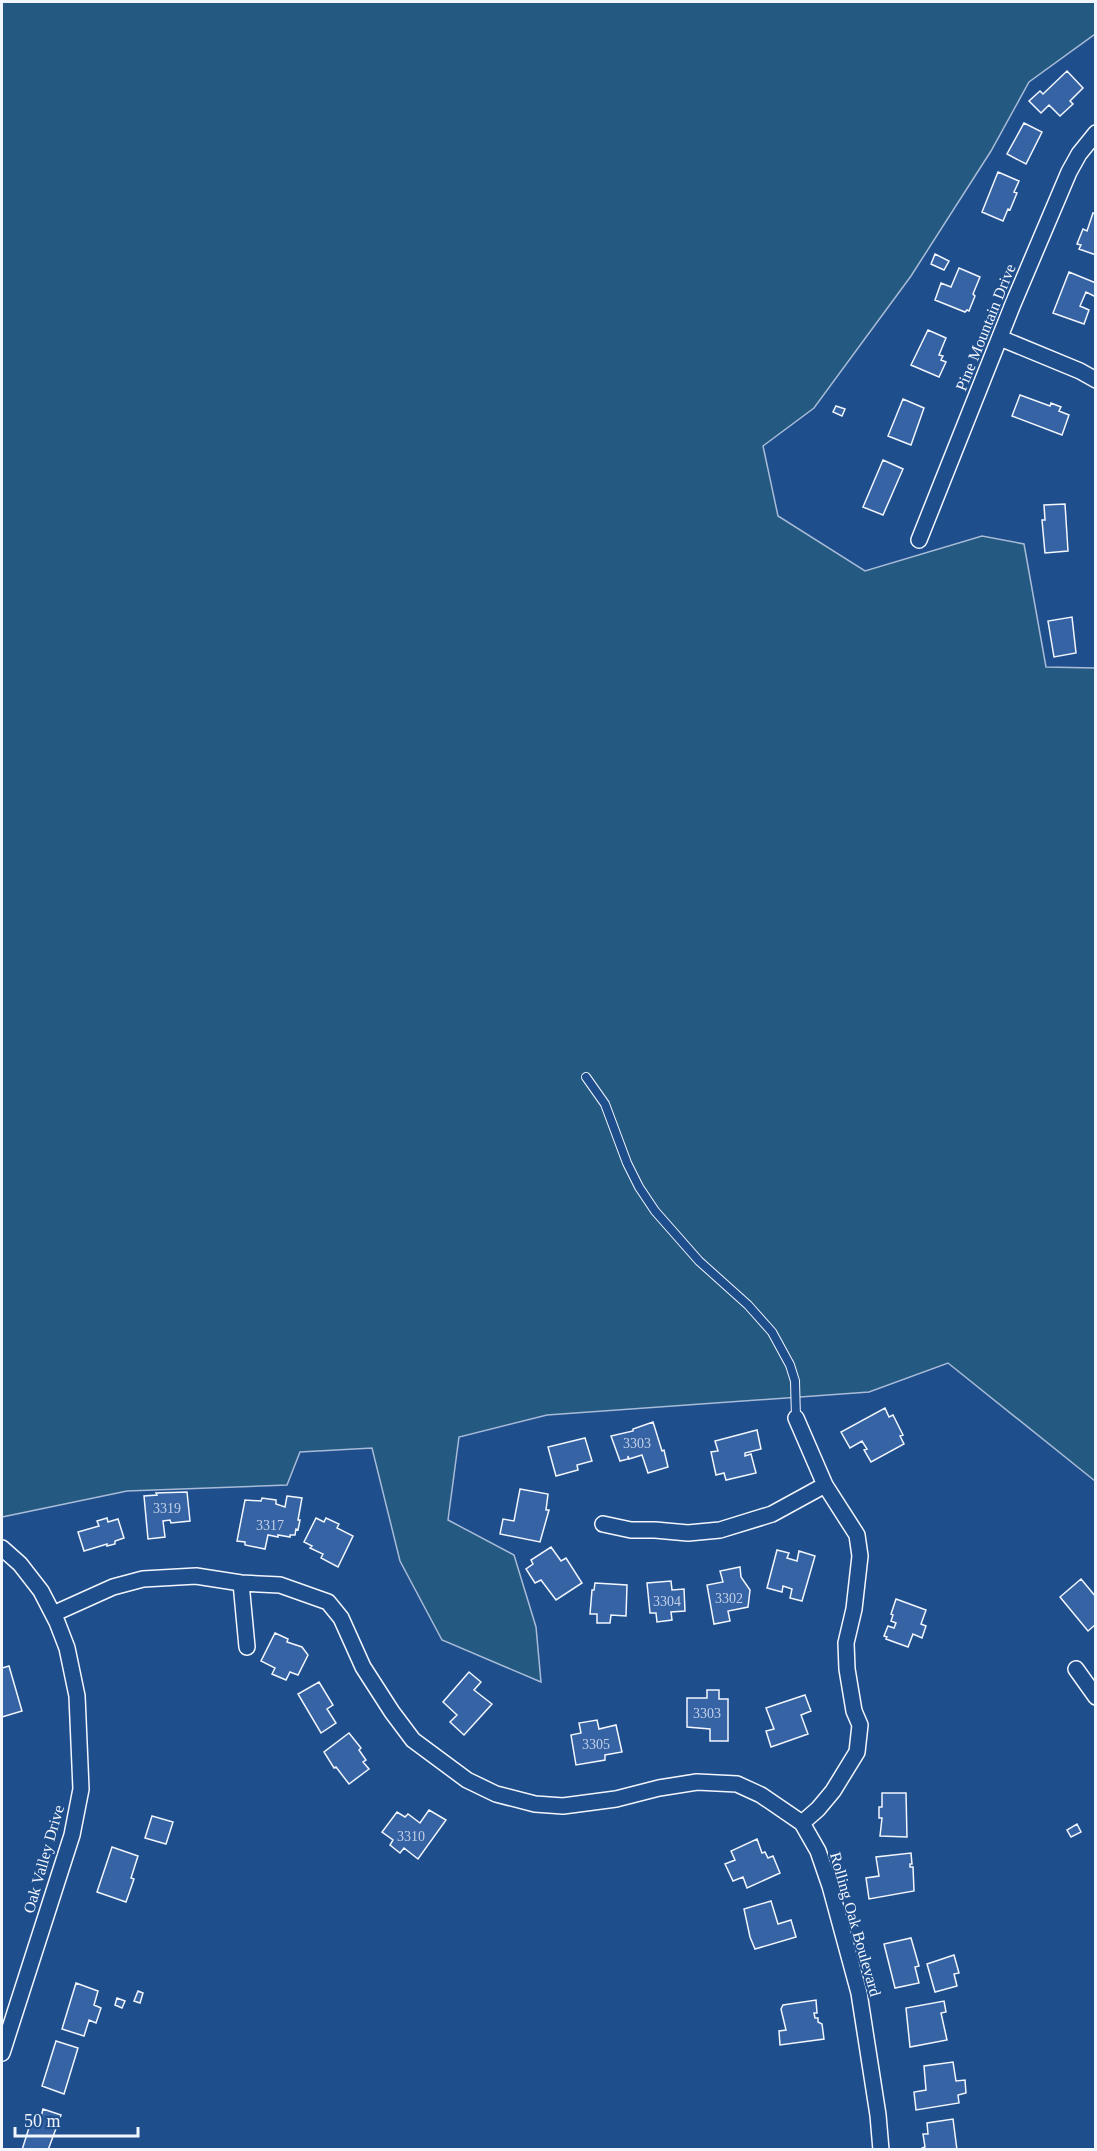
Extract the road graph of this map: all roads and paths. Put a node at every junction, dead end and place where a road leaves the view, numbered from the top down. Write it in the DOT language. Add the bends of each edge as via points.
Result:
graph roads {
  1 [pos="1095,133"];
  2 [pos="1000,338"];
  3 [pos="1095,380"];
  4 [pos="919,540"];
  5 [pos="586,1077"];
  6 [pos="796,1418"];
  7 [pos="825,1485"];
  8 [pos="603,1524"];
  9 [pos="2,1548"];
  10 [pos="241,1583"];
  11 [pos="53,1614"];
  12 [pos="247,1647"];
  13 [pos="1076,1669"];
  14 [pos="1095,1697"];
  15 [pos="802,1823"];
  16 [pos="2,2053"];
  17 [pos="881,2150"];
  1 -- 2 [label="street, Pine Mountain Drive" via="1069,172"];
  2 -- 3 [label="street"];
  2 -- 4 [label="street, Pine Mountain Drive"];
  5 -- 6 [label="lane" via="605,1104 627,1163 655,1210 699,1261 772,1332 795,1381"];
  6 -- 7 [label="street"];
  7 -- 8 [label="street" via="772,1514 720,1530 688,1533 631,1530"];
  7 -- 15 [label="street" via="857,1535 860,1556 846,1643 860,1739 857,1752 833,1791"];
  9 -- 11 [label="street, Oak Valley Drive" via="30,1576"];
  10 -- 11 [label="street, Rolling Oak Boulevard" via="196,1576 143,1579 113,1587"];
  10 -- 12 [label="street"];
  10 -- 15 [label="street, Rolling Oak Boulevard" via="280,1585 328,1602 341,1618 363,1667 413,1740 467,1780 496,1794 563,1806 697,1782 737,1784"];
  11 -- 16 [label="street, Oak Valley Drive" via="67,1648 77,1696 81,1789 72,1834"];
  13 -- 14 [label="street"];
  15 -- 17 [label="street, Rolling Oak Boulevard" via="818,1851 830,1886 859,1993"];
}
